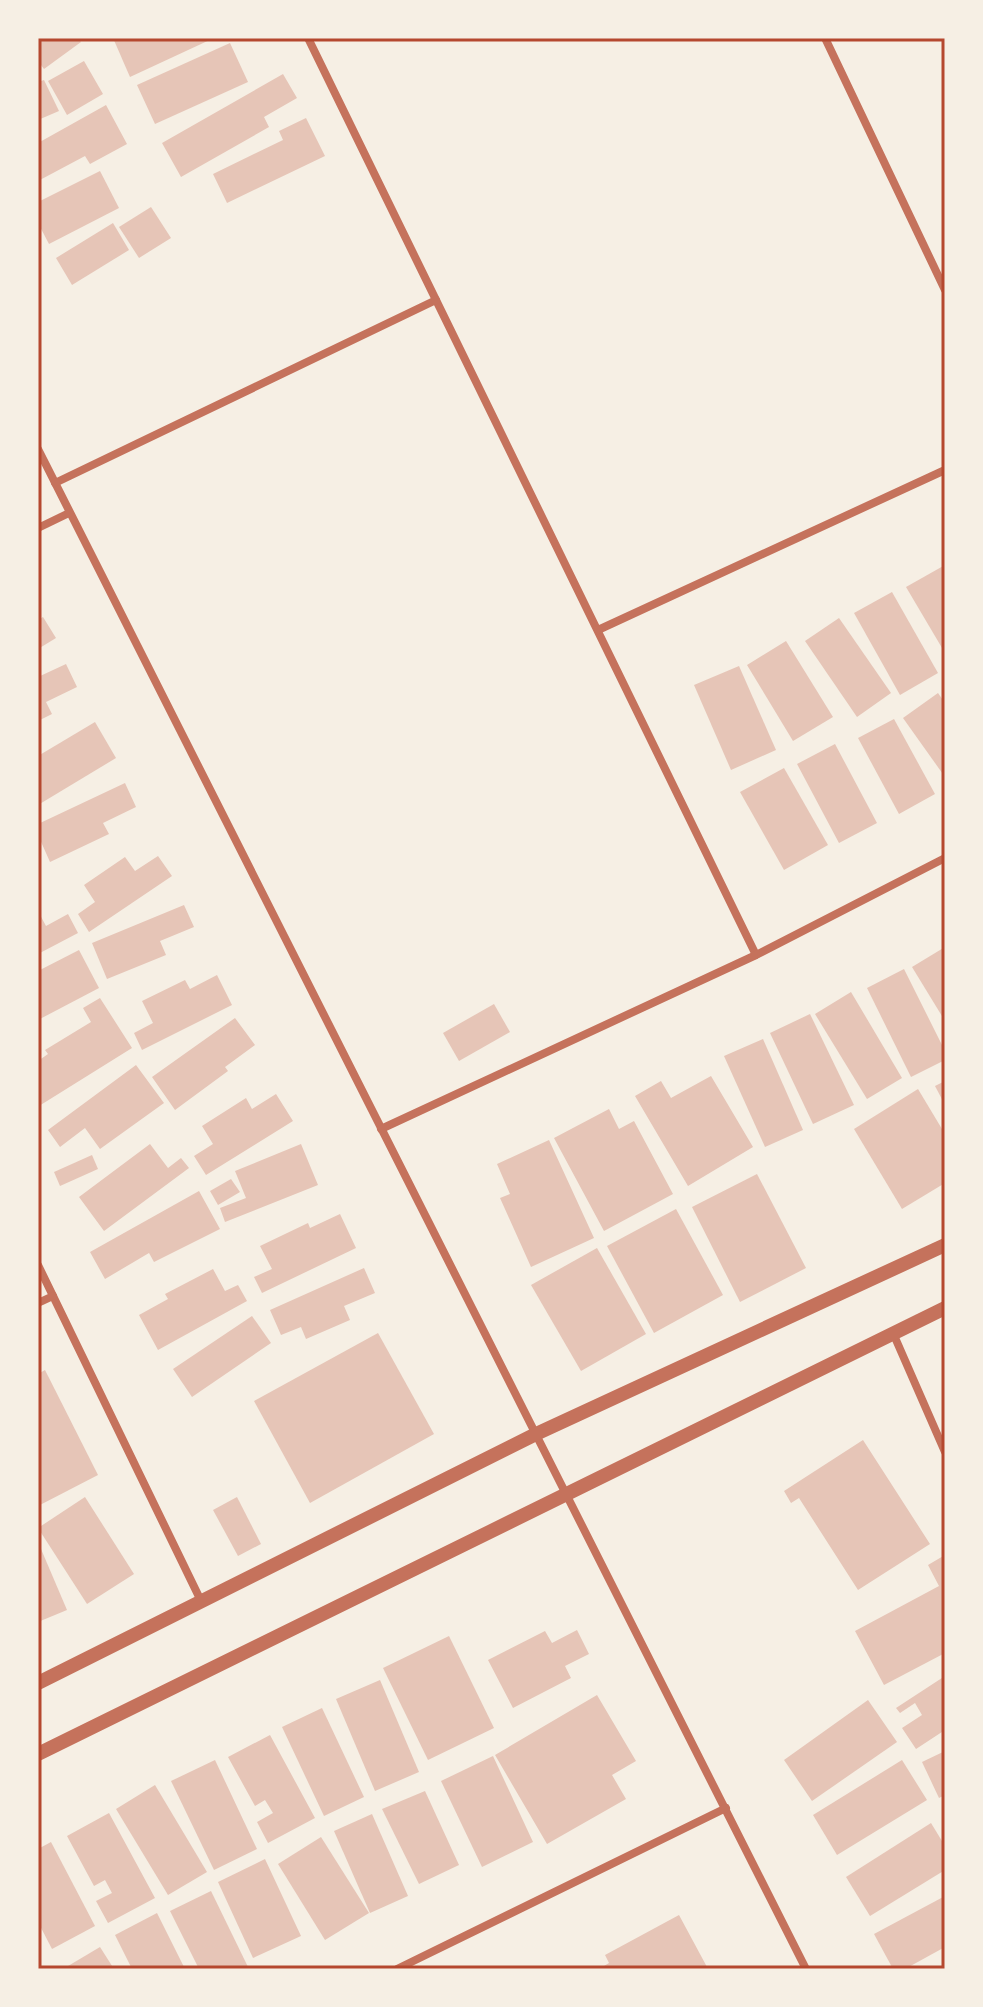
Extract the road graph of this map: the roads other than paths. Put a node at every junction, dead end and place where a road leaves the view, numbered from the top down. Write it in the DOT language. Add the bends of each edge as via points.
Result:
graph roads {
  1 [pos="308,38"];
  2 [pos="825,38"];
  3 [pos="945,290"];
  4 [pos="436,300"];
  5 [pos="38,449"];
  6 [pos="945,470"];
  7 [pos="55,483"];
  8 [pos="69,513"];
  9 [pos="38,528"];
  10 [pos="598,630"];
  11 [pos="944,862"];
  12 [pos="756,955"];
  13 [pos="381,1129"];
  14 [pos="945,1245"];
  15 [pos="38,1265"];
  16 [pos="53,1296"];
  17 [pos="38,1303"];
  18 [pos="945,1308"];
  19 [pos="893,1333"];
  20 [pos="536,1434"];
  21 [pos="945,1452"];
  22 [pos="567,1493"];
  23 [pos="202,1603"];
  24 [pos="38,1683"];
  25 [pos="38,1754"];
  26 [pos="726,1808"];
  27 [pos="402,1968"];
  28 [pos="806,1969"];
  1 -- 4 [label="street"];
  2 -- 3 [label="street"];
  4 -- 7 [label="street"];
  4 -- 10 [label="street"];
  5 -- 7 [label="street"];
  6 -- 10 [label="street"];
  7 -- 8 [label="street"];
  8 -- 9 [label="street"];
  8 -- 13 [label="street"];
  10 -- 12 [label="street"];
  11 -- 12 [label="street"];
  12 -- 13 [label="street"];
  13 -- 20 [label="street"];
  14 -- 20 [label="street"];
  15 -- 16 [label="street"];
  16 -- 17 [label="street"];
  16 -- 23 [label="street"];
  18 -- 19 [label="street"];
  19 -- 21 [label="street"];
  19 -- 22 [label="street"];
  20 -- 22 [label="street"];
  20 -- 23 [label="street"];
  22 -- 25 [label="street"];
  22 -- 26 [label="street"];
  23 -- 24 [label="street"];
  26 -- 27 [label="street"];
  26 -- 28 [label="street"];
}
